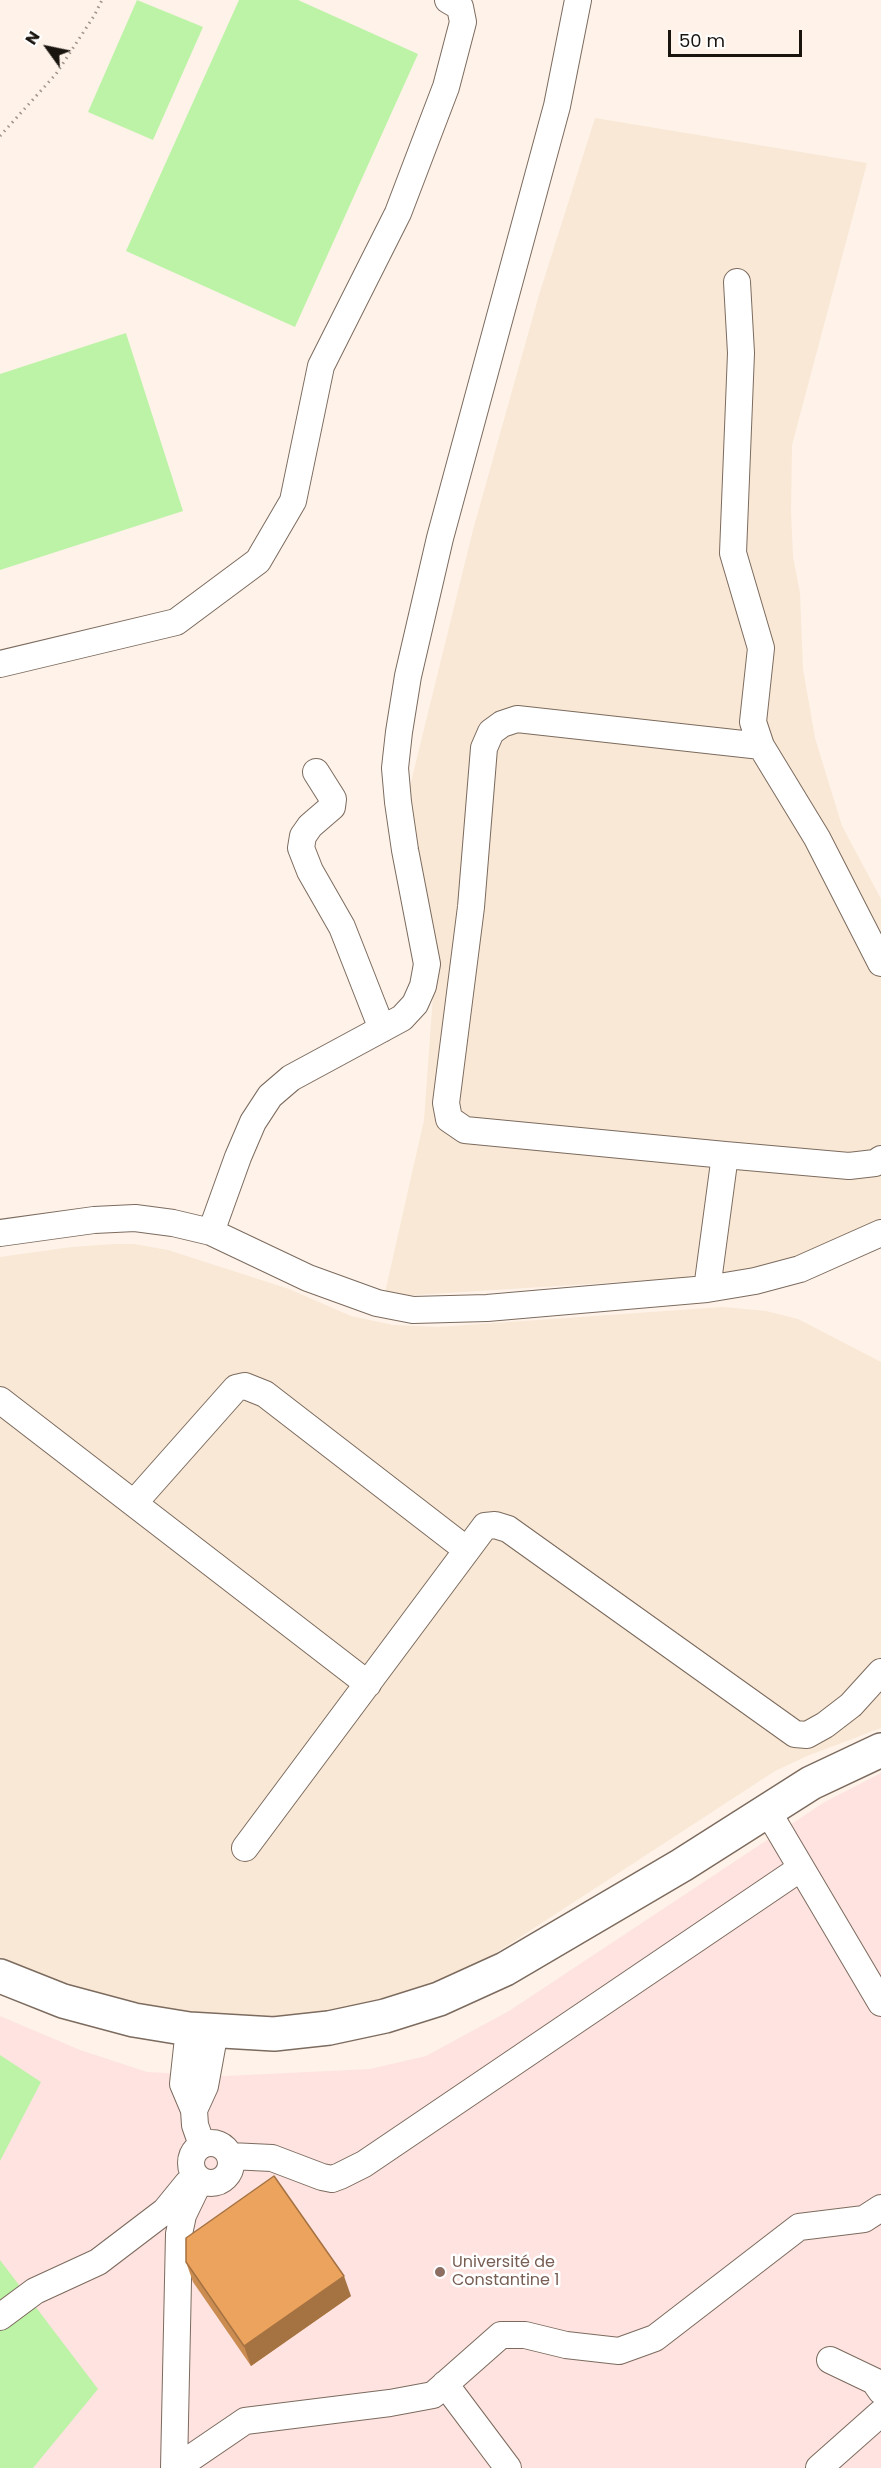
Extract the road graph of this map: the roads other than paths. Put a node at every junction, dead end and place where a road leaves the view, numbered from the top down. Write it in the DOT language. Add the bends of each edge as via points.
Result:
graph roads {
  1 [pos="448,0"];
  2 [pos="578,0"];
  3 [pos="737,282"];
  4 [pos="0,664"];
  5 [pos="761,746"];
  6 [pos="316,772"];
  7 [pos="881,963"];
  8 [pos="382,1029"];
  9 [pos="725,1155"];
  10 [pos="881,1159"];
  11 [pos="211,1232"];
  12 [pos="0,1233"];
  13 [pos="881,1233"];
  14 [pos="707,1290"];
  15 [pos="0,1400"];
  16 [pos="134,1503"];
  17 [pos="467,1550"];
  18 [pos="881,1672"];
  19 [pos="368,1684"];
  20 [pos="881,1750"];
  21 [pos="767,1810"];
  22 [pos="245,1848"];
  23 [pos="801,1868"];
  24 [pos="0,1976"];
  25 [pos="881,2003"];
  26 [pos="202,2030"];
  27 [pos="202,2145"];
  28 [pos="230,2156"];
  29 [pos="198,2178"];
  30 [pos="881,2208"];
  31 [pos="0,2317"];
  32 [pos="830,2360"];
  33 [pos="445,2384"];
  34 [pos="881,2391"];
  35 [pos="881,2413"];
  36 [pos="175,2468"];
  37 [pos="508,2468"];
  38 [pos="819,2468"];
  1 -- 4 [label="street" via="460,8 463,22 446,87 398,213 321,366 293,501 258,561 176,622"];
  2 -- 8 [label="street" via="557,105 440,538 408,676 395,768 405,850 427,964 415,1004 402,1018"];
  3 -- 5 [label="street" via="741,353 733,553 761,648 753,722"];
  5 -- 7 [label="street" via="817,838"];
  5 -- 9 [label="street" via="517,719 490,732 484,748 471,907 446,1103 449,1119 465,1130"];
  6 -- 8 [label="street" via="333,799 332,807 310,826 301,848 342,927"];
  8 -- 11 [label="street" via="291,1078 270,1096 238,1157"];
  9 -- 10 [label="street" via="849,1166"];
  9 -- 14 [label="street"];
  11 -- 12 [label="street" via="135,1218"];
  11 -- 14 [label="street" via="319,1282 377,1303 413,1310 487,1308"];
  13 -- 14 [label="street" via="800,1269"];
  15 -- 16 [label="street"];
  16 -- 17 [label="street" via="236,1388 245,1386 266,1394"];
  16 -- 19 [label="street"];
  17 -- 18 [label="street" via="485,1526 508,1529 795,1734 807,1735 825,1725 851,1705"];
  17 -- 19 [label="street"];
  19 -- 22 [label="street"];
  20 -- 21 [label="main road" via="811,1783"];
  21 -- 23 [label="street"];
  21 -- 26 [label="main road" via="505,1969 439,1999 329,2028 274,2034"];
  23 -- 25 [label="street"];
  23 -- 28 [label="street" via="364,2164 332,2179 272,2158"];
  24 -- 26 [label="main road" via="63,2001 134,2020"];
  26 -- 27 [label="street" via="183,2084"];
  27 -- 28 [label="street" via="215,2143"];
  27 -- 29 [label="street" via="192,2155 192,2169"];
  28 -- 29 [label="street" via="226,2176 214,2183"];
  29 -- 31 [label="street" via="165,2211 98,2262 35,2291"];
  29 -- 36 [label="street" via="179,2234"];
  30 -- 33 [label="street" via="864,2219 799,2227 655,2338 619,2351 525,2335 501,2335"];
  32 -- 34 [label="street" via="873,2381"];
  33 -- 36 [label="street" via="433,2394 390,2403 245,2421"];
  33 -- 37 [label="street"];
  35 -- 38 [label="street"];
}
